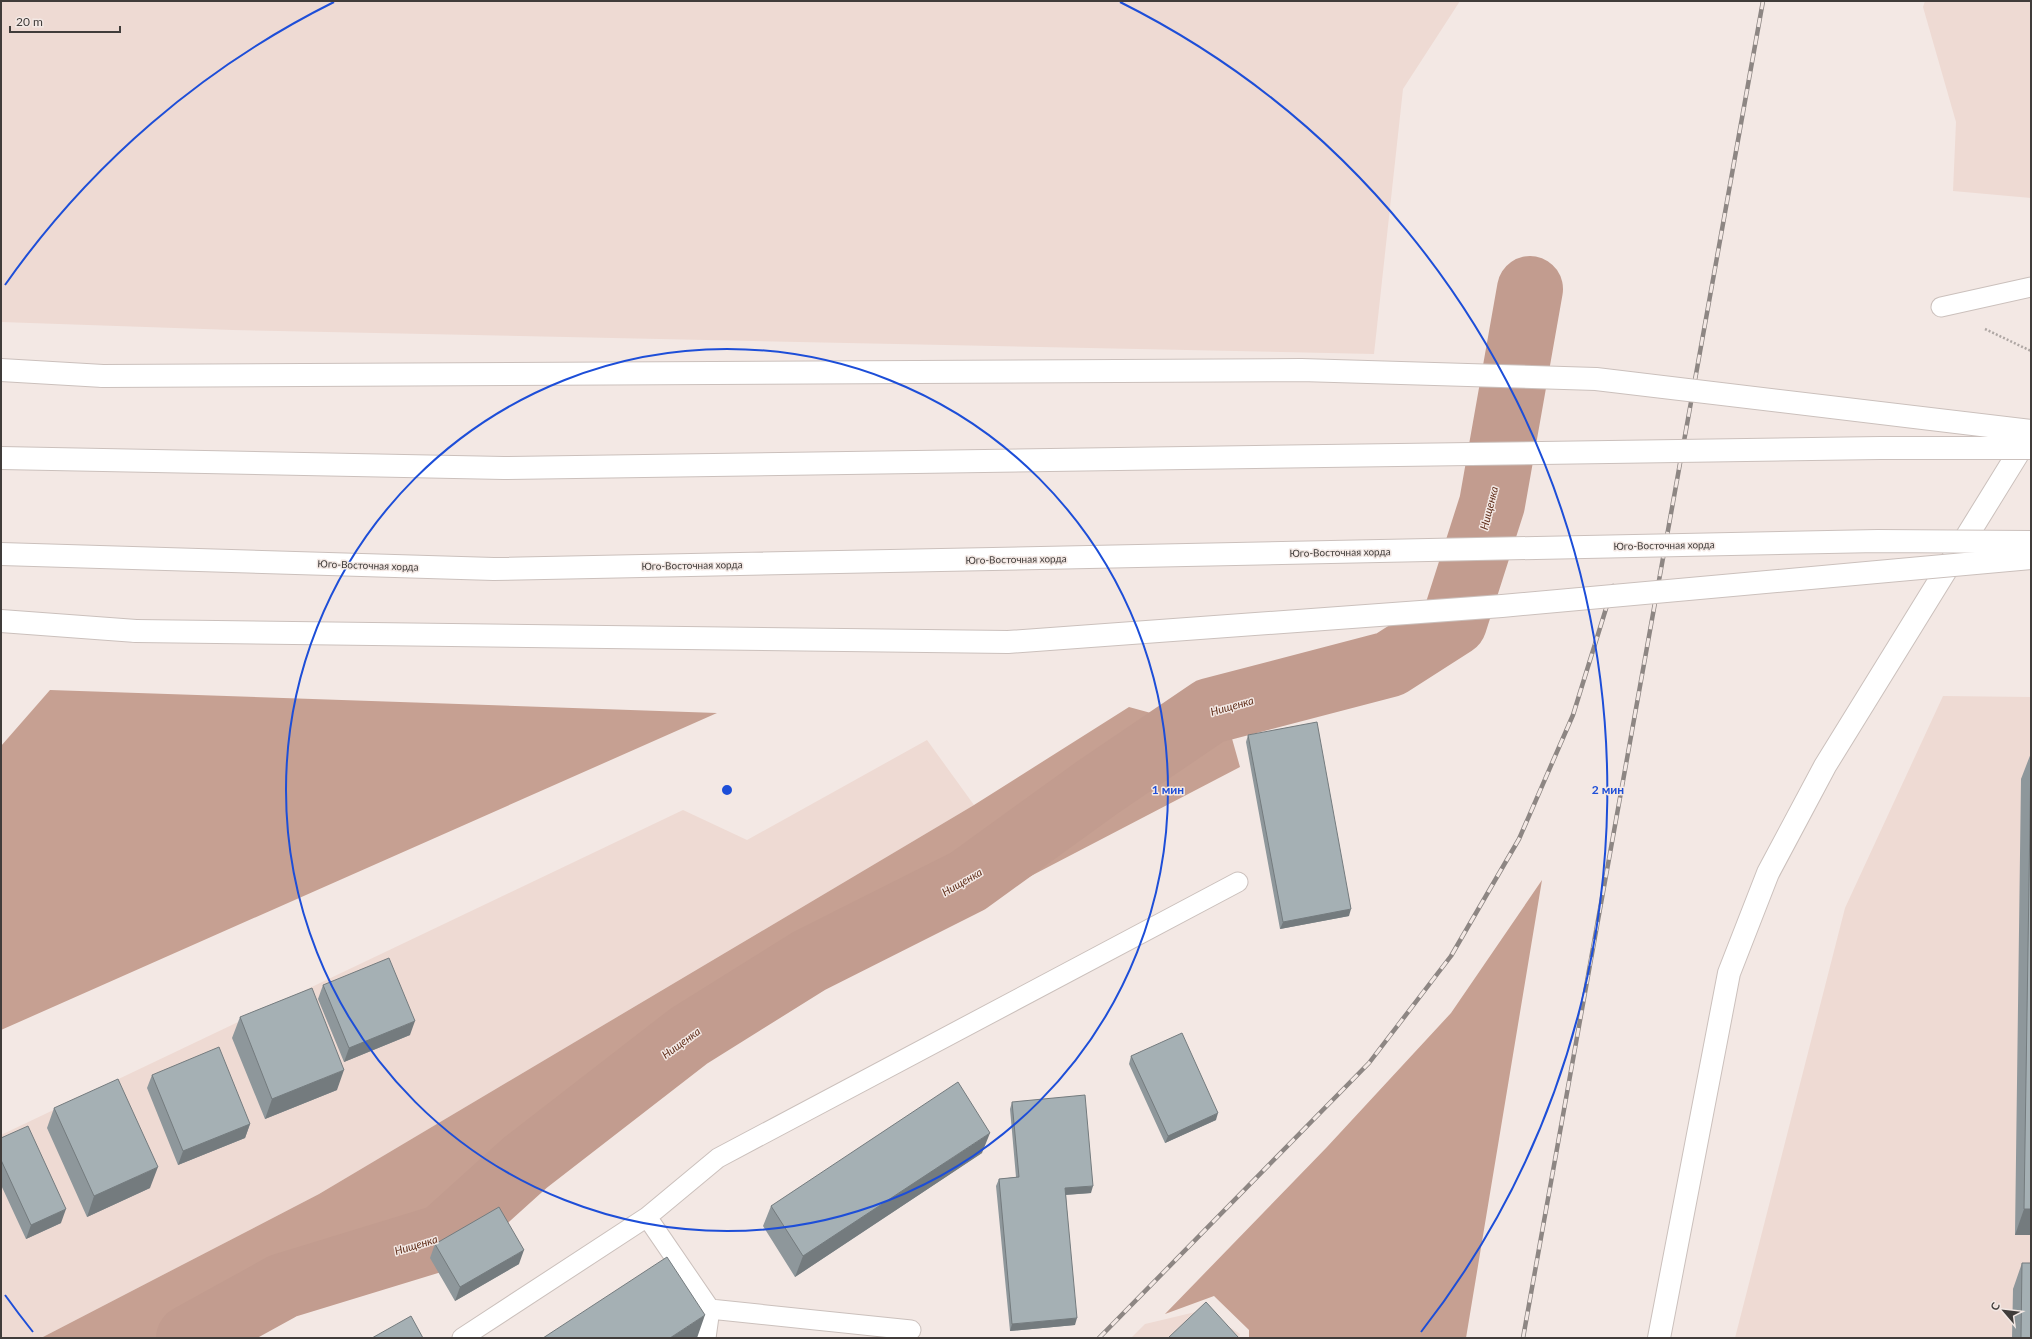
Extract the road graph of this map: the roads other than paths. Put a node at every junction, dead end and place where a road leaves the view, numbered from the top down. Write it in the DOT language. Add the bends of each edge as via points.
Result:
graph roads {
  1 [pos="2031,287"];
  2 [pos="1941,307"];
  3 [pos="1,370"];
  4 [pos="2031,432"];
  5 [pos="2031,448"];
  6 [pos="1,458"];
  7 [pos="2031,542"];
  8 [pos="1,554"];
  9 [pos="2031,558"];
  10 [pos="1,621"];
  11 [pos="1238,882"];
  12 [pos="647,1217"];
  13 [pos="710,1309"];
  14 [pos="911,1330"];
  15 [pos="462,1338"];
  16 [pos="706,1338"];
  17 [pos="1659,1338"];
  1 -- 2 [label="lane"];
  3 -- 4 [label="main road, bridge" via="103,376 1301,370 1596,379"];
  4 -- 17 [label="main road" via="1824,766 1768,873 1729,973"];
  5 -- 6 [label="main road, bridge" via="504,468"];
  7 -- 8 [label="main road, Юго-Восточная хорда, bridge" via="1878,541 494,569"];
  9 -- 10 [label="main road, bridge" via="1502,606 1008,642 136,631"];
  11 -- 12 [label="lane" via="718,1158"];
  12 -- 13 [label="lane"];
  12 -- 15 [label="lane"];
  13 -- 14 [label="lane"];
  13 -- 16 [label="lane"];
}
